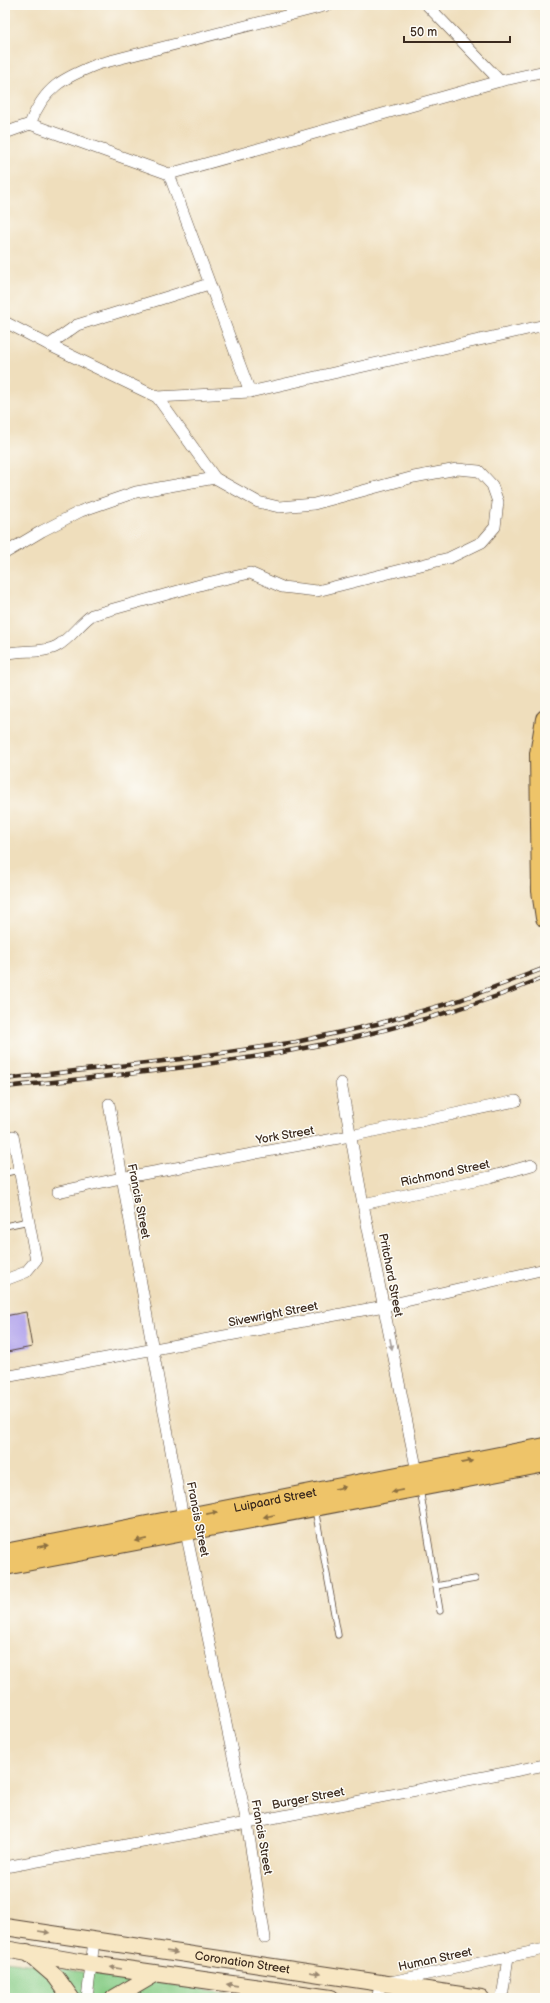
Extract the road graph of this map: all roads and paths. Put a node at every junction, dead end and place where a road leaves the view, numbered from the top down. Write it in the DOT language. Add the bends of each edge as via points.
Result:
graph roads {
  1 [pos="328,5"];
  2 [pos="427,5"];
  3 [pos="545,71"];
  4 [pos="500,81"];
  5 [pos="30,124"];
  6 [pos="5,133"];
  7 [pos="169,174"];
  8 [pos="209,284"];
  9 [pos="5,322"];
  10 [pos="545,325"];
  11 [pos="49,346"];
  12 [pos="250,392"];
  13 [pos="157,397"];
  14 [pos="215,478"];
  15 [pos="5,553"];
  16 [pos="5,654"];
  17 [pos="545,719"];
  18 [pos="545,918"];
  19 [pos="341,1083"];
  20 [pos="516,1101"];
  21 [pos="109,1104"];
  22 [pos="13,1136"];
  23 [pos="350,1136"];
  24 [pos="532,1165"];
  25 [pos="19,1170"];
  26 [pos="5,1173"];
  27 [pos="121,1178"];
  28 [pos="58,1192"];
  29 [pos="363,1204"];
  30 [pos="29,1221"];
  31 [pos="5,1226"];
  32 [pos="545,1269"];
  33 [pos="5,1280"];
  34 [pos="384,1306"];
  35 [pos="154,1350"];
  36 [pos="5,1378"];
  37 [pos="543,1455"];
  38 [pos="418,1480"];
  39 [pos="314,1507"];
  40 [pos="185,1525"];
  41 [pos="5,1553"];
  42 [pos="5,1566"];
  43 [pos="475,1579"];
  44 [pos="436,1586"];
  45 [pos="440,1612"];
  46 [pos="338,1635"];
  47 [pos="545,1765"];
  48 [pos="247,1823"];
  49 [pos="5,1867"];
  50 [pos="5,1926"];
  51 [pos="265,1938"];
  52 [pos="94,1941"];
  53 [pos="5,1949"];
  54 [pos="545,1949"];
  55 [pos="27,1952"];
  56 [pos="508,1957"];
  57 [pos="91,1964"];
  58 [pos="155,1974"];
  59 [pos="379,1991"];
  60 [pos="71,1998"];
  61 [pos="87,1998"];
  62 [pos="114,1998"];
  63 [pos="331,1998"];
  64 [pos="481,1998"];
  65 [pos="502,1998"];
  1 -- 5 [label="street" via="98,64 72,74 55,86 37,106"];
  2 -- 4 [label="street"];
  3 -- 4 [label="street"];
  4 -- 7 [label="street"];
  5 -- 6 [label="street"];
  5 -- 7 [label="street"];
  7 -- 8 [label="street"];
  8 -- 11 [label="street" via="77,325"];
  8 -- 12 [label="street"];
  9 -- 11 [label="street"];
  10 -- 12 [label="street"];
  11 -- 13 [label="street"];
  12 -- 13 [label="street"];
  13 -- 14 [label="street"];
  14 -- 15 [label="street" via="136,492 81,512"];
  14 -- 16 [label="street" via="258,502 279,507 314,504 414,477 457,469 479,471 492,485 498,502 495,527 482,542 449,558 317,591 282,587 250,574 242,575 92,615 81,622 57,646"];
  17 -- 18 [label="main road" via="539,762 540,891"];
  19 -- 23 [label="street, Pritchard Street"];
  20 -- 23 [label="street, York Street"];
  21 -- 27 [label="street, Francis Street"];
  22 -- 25 [label="street"];
  23 -- 27 [label="street, York Street"];
  23 -- 29 [label="street, Pritchard Street"];
  24 -- 29 [label="street, Richmond Street" via="490,1177"];
  25 -- 26 [label="lane"];
  25 -- 30 [label="street"];
  27 -- 28 [label="street, York Street"];
  27 -- 35 [label="street, Francis Street"];
  29 -- 34 [label="street, Pritchard Street"];
  30 -- 31 [label="lane"];
  30 -- 33 [label="street" via="36,1260 26,1272"];
  32 -- 34 [label="street, Sivewright Street"];
  34 -- 35 [label="street, Sivewright Street"];
  34 -- 38 [label="street, Pritchard Street, one-way"];
  35 -- 36 [label="street, Sivewright Street"];
  35 -- 40 [label="street, Francis Street"];
  37 -- 38 [label="main road, Luipaard Street"];
  38 -- 39 [label="main road, Luipaard Street, one-way"];
  40 -- 38 [label="main road, Luipaard Street, one-way"];
  38 -- 44 [label="lane"];
  39 -- 40 [label="main road, Luipaard Street, one-way"];
  39 -- 46 [label="lane"];
  41 -- 40 [label="main road, Luipaard Street, one-way"];
  40 -- 42 [label="main road, Luipaard Street, one-way"];
  40 -- 48 [label="street, Francis Street"];
  43 -- 44 [label="lane"];
  44 -- 45 [label="lane"];
  47 -- 48 [label="street, Burger Street"];
  48 -- 49 [label="street, Burger Street"];
  48 -- 51 [label="street, Francis Street"];
  50 -- 52 [label="main road, Coronation Street, one-way"];
  52 -- 57 [label="street"];
  52 -- 59 [label="main road, Coronation Street, one-way" via="261,1964"];
  53 -- 55 [label="main road, Coronation Street"];
  54 -- 56 [label="street, Human Street"];
  55 -- 57 [label="main road, Coronation Street"];
  55 -- 60 [label="main road" via="56,1977"];
  56 -- 59 [label="street, Human Street"];
  56 -- 65 [label="street"];
  58 -- 57 [label="main road, Coronation Street, one-way"];
  57 -- 61 [label="street"];
  58 -- 62 [label="main road"];
  63 -- 58 [label="main road, Coronation Street, one-way"];
  59 -- 64 [label="main road, Coronation Street"];
}
